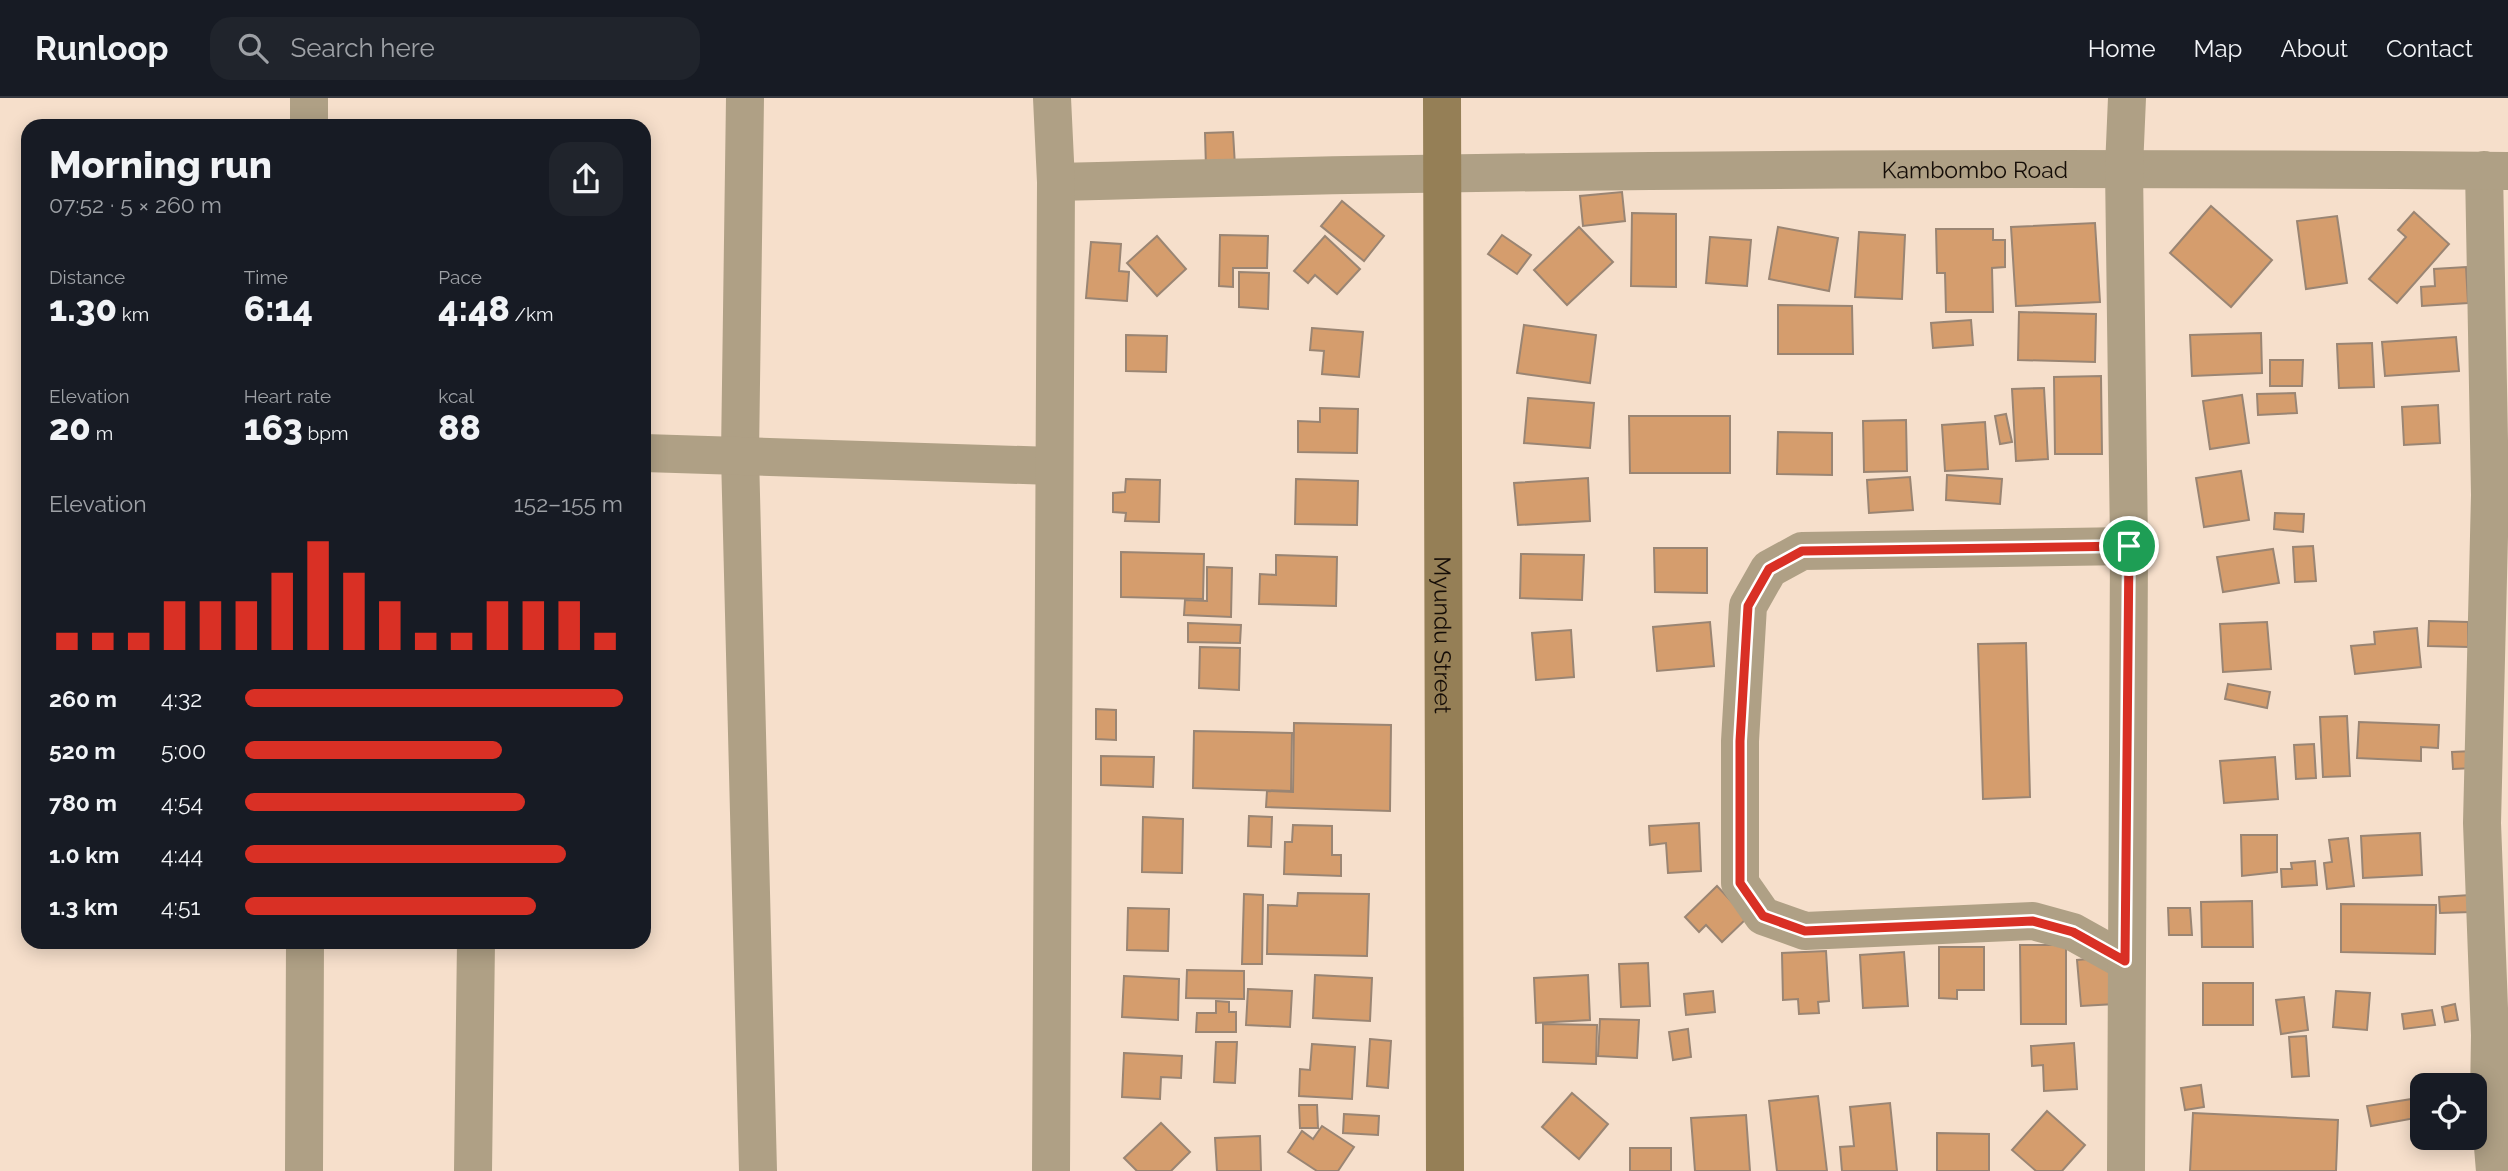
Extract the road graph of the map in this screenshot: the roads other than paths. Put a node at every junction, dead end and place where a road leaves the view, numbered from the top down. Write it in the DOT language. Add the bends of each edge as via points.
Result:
graph roads {
  1 [pos="309,98"];
  2 [pos="745,98"];
  3 [pos="1052,98"];
  4 [pos="1442,98"];
  5 [pos="2127,98"];
  6 [pos="309,119"];
  7 [pos="2124,168"];
  8 [pos="1443,171"];
  9 [pos="2496,171"];
  10 [pos="1056,182"];
  11 [pos="651,453"];
  12 [pos="740,455"];
  13 [pos="1053,466"];
  14 [pos="2129,546"];
  15 [pos="2495,823"];
  16 [pos="306,949"];
  17 [pos="476,949"];
  18 [pos="2125,961"];
  19 [pos="304,1171"];
  20 [pos="473,1171"];
  21 [pos="758,1171"];
  22 [pos="1051,1171"];
  23 [pos="1445,1171"];
  24 [pos="2126,1171"];
  25 [pos="2495,1171"];
  1 -- 6 [label="street"];
  2 -- 12 [label="street"];
  3 -- 10 [label="street"];
  4 -- 8 [label="street, Myundu Street"];
  5 -- 7 [label="street"];
  7 -- 8 [label="street, Kambombo Road"];
  7 -- 9 [label="street, Kambombo Road"];
  7 -- 14 [label="street"];
  8 -- 10 [label="street, Kambombo Road"];
  8 -- 23 [label="street, Myundu Street"];
  9 -- 15 [label="street" via="2490,495"];
  10 -- 13 [label="street"];
  11 -- 12 [label="street"];
  12 -- 13 [label="street"];
  12 -- 21 [label="street"];
  13 -- 22 [label="street"];
  14 -- 18 [label="street"];
  14 -- 18 [label="street" via="1802,551 1769,569 1748,606 1740,741 1740,883 1763,916 1805,931 2033,921 2073,932"];
  15 -- 25 [label="street" via="2489,1098"];
  16 -- 19 [label="street"];
  17 -- 20 [label="street"];
  18 -- 24 [label="street"];
}
